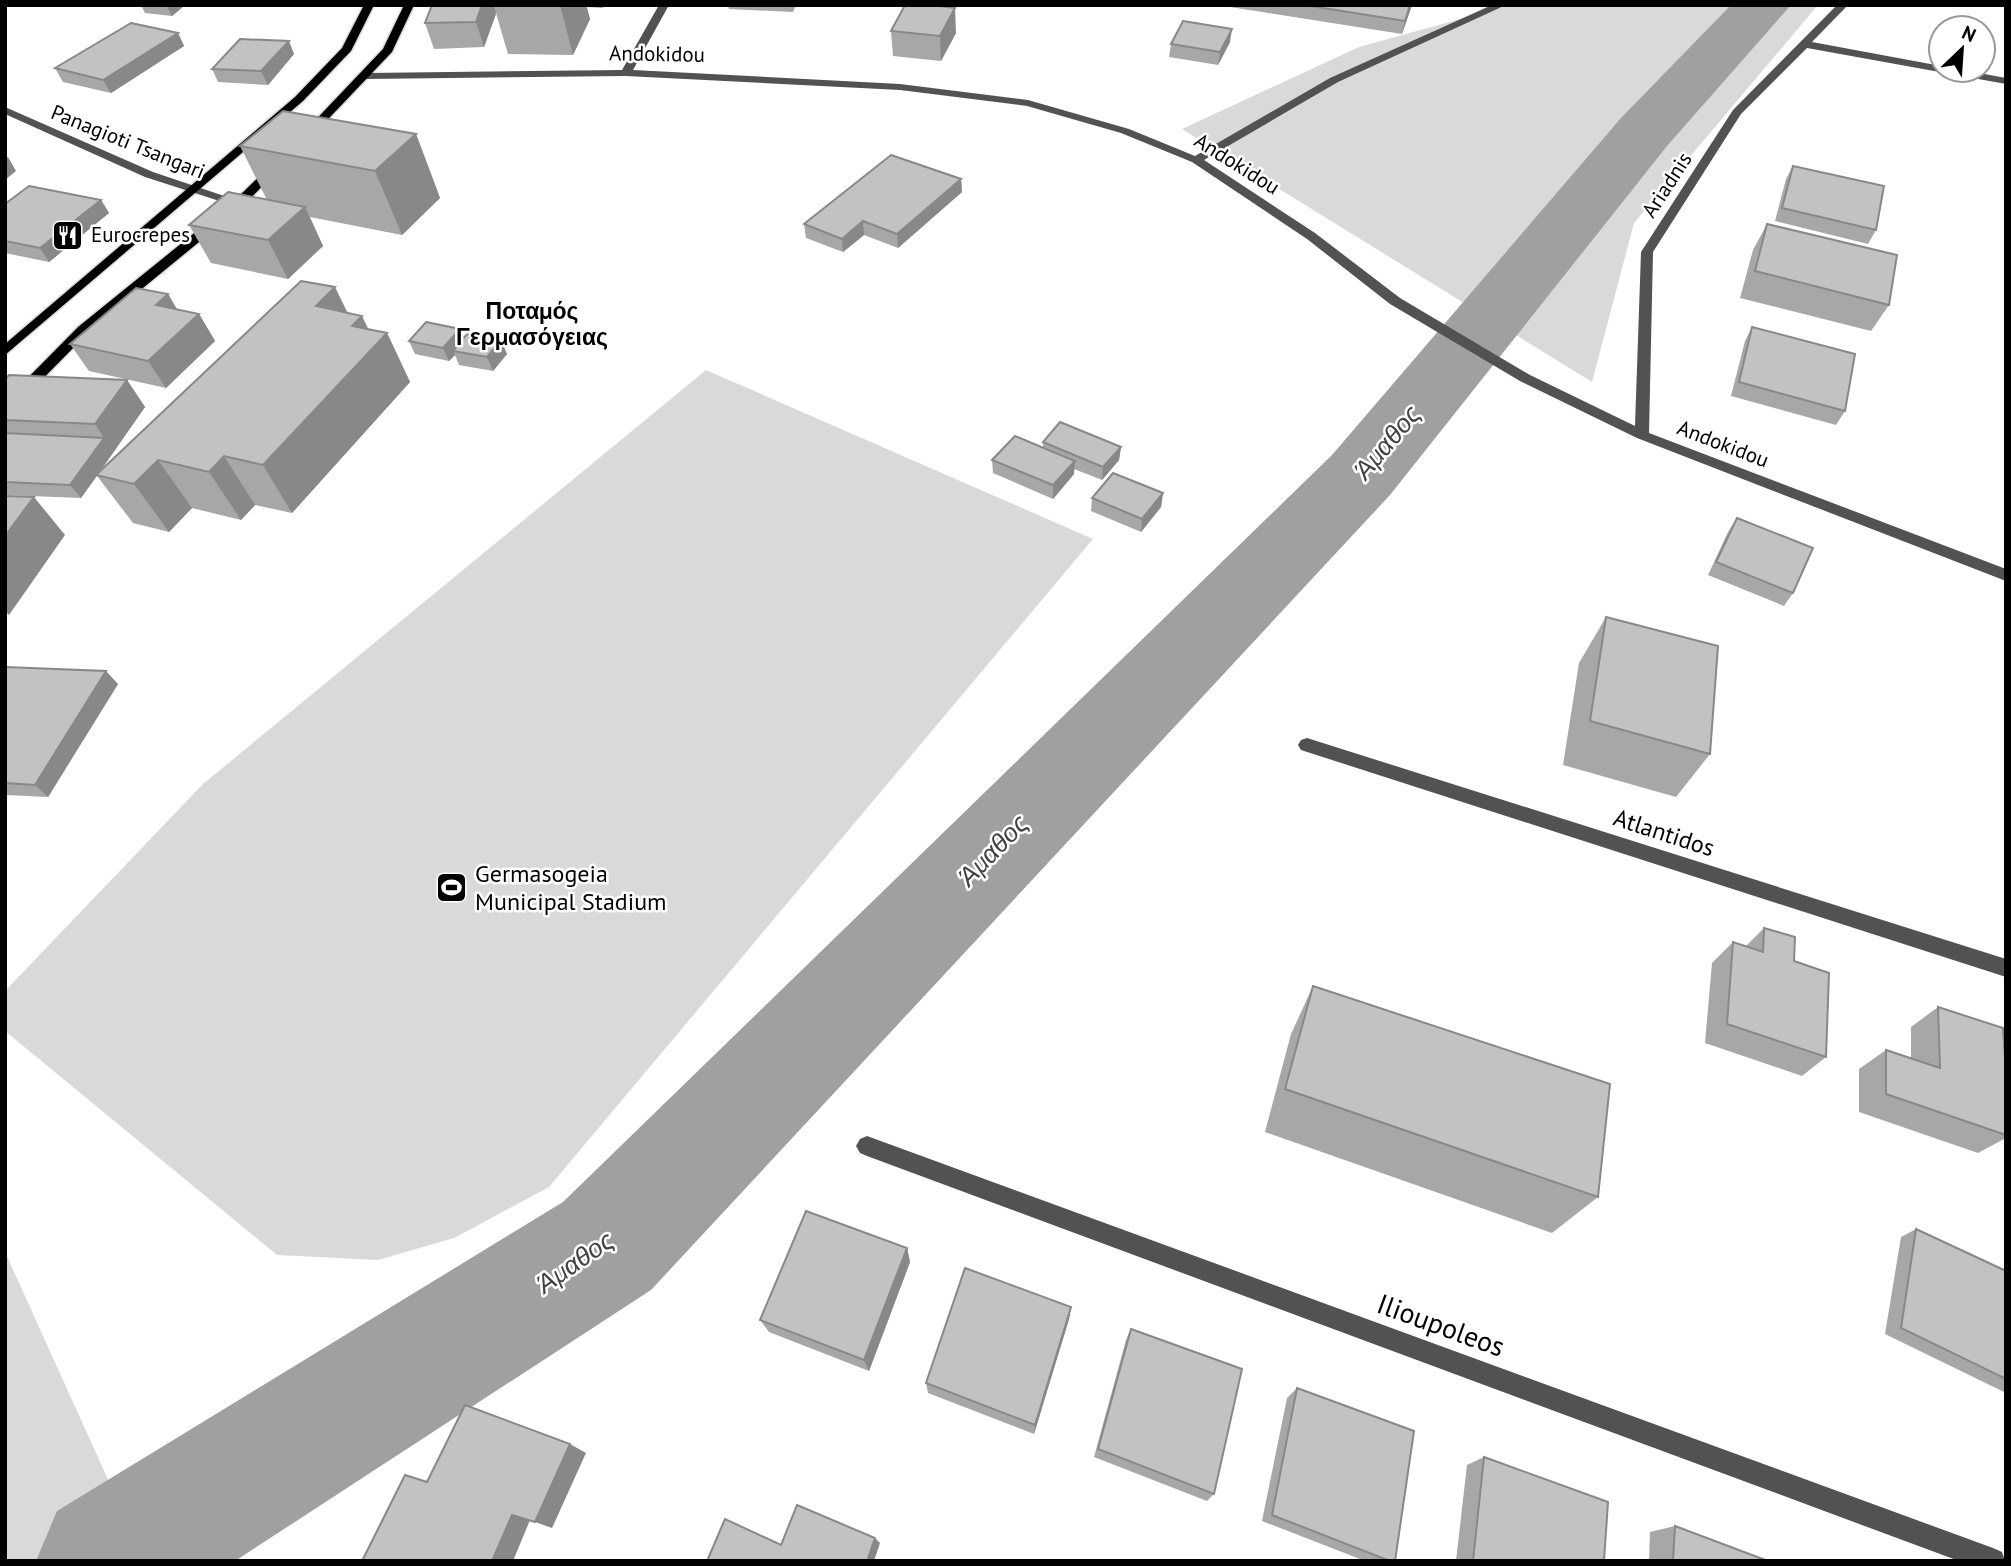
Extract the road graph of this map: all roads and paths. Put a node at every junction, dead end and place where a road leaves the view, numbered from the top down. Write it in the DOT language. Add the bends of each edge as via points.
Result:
graph roads {
  1 [pos="369,5"];
  2 [pos="409,5"];
  3 [pos="664,5"];
  4 [pos="1501,5"];
  5 [pos="1843,5"];
  6 [pos="1804,44"];
  7 [pos="626,74"];
  8 [pos="366,76"];
  9 [pos="2006,81"];
  10 [pos="5,110"];
  11 [pos="300,142"];
  12 [pos="1196,160"];
  13 [pos="280,161"];
  14 [pos="192,192"];
  15 [pos="239,203"];
  16 [pos="5,351"];
  17 [pos="5,409"];
  18 [pos="1642,435"];
  19 [pos="2006,575"];
  20 [pos="1307,745"];
  21 [pos="2006,968"];
  22 [pos="867,1146"];
  23 [pos="1993,1561"];
  1 -- 14 [label="main road" via="347,49 327,72"];
  2 -- 8 [label="main road" via="388,50"];
  3 -- 7 [label="street"];
  4 -- 12 [label="street" via="1334,80"];
  5 -- 6 [label="street, Ariadnis"];
  6 -- 9 [label="street"];
  6 -- 18 [label="street, Ariadnis" via="1737,112 1647,252"];
  7 -- 8 [label="street, Andokidou"];
  7 -- 12 [label="street, Andokidou" via="900,87 1028,103 1125,131"];
  8 -- 11 [label="main road"];
  10 -- 14 [label="street, Panagioti Tsangari"];
  12 -- 18 [label="street, Andokidou" via="1311,236 1395,301 1525,378"];
  13 -- 15 [label="main road"];
  14 -- 15 [label="street, Panagioti Tsangari"];
  14 -- 16 [label="main road"];
  15 -- 17 [label="main road" via="83,330"];
  18 -- 19 [label="street, Andokidou"];
  20 -- 21 [label="street, Atlantidos"];
  22 -- 23 [label="street, Ilioupoleos"];
}
